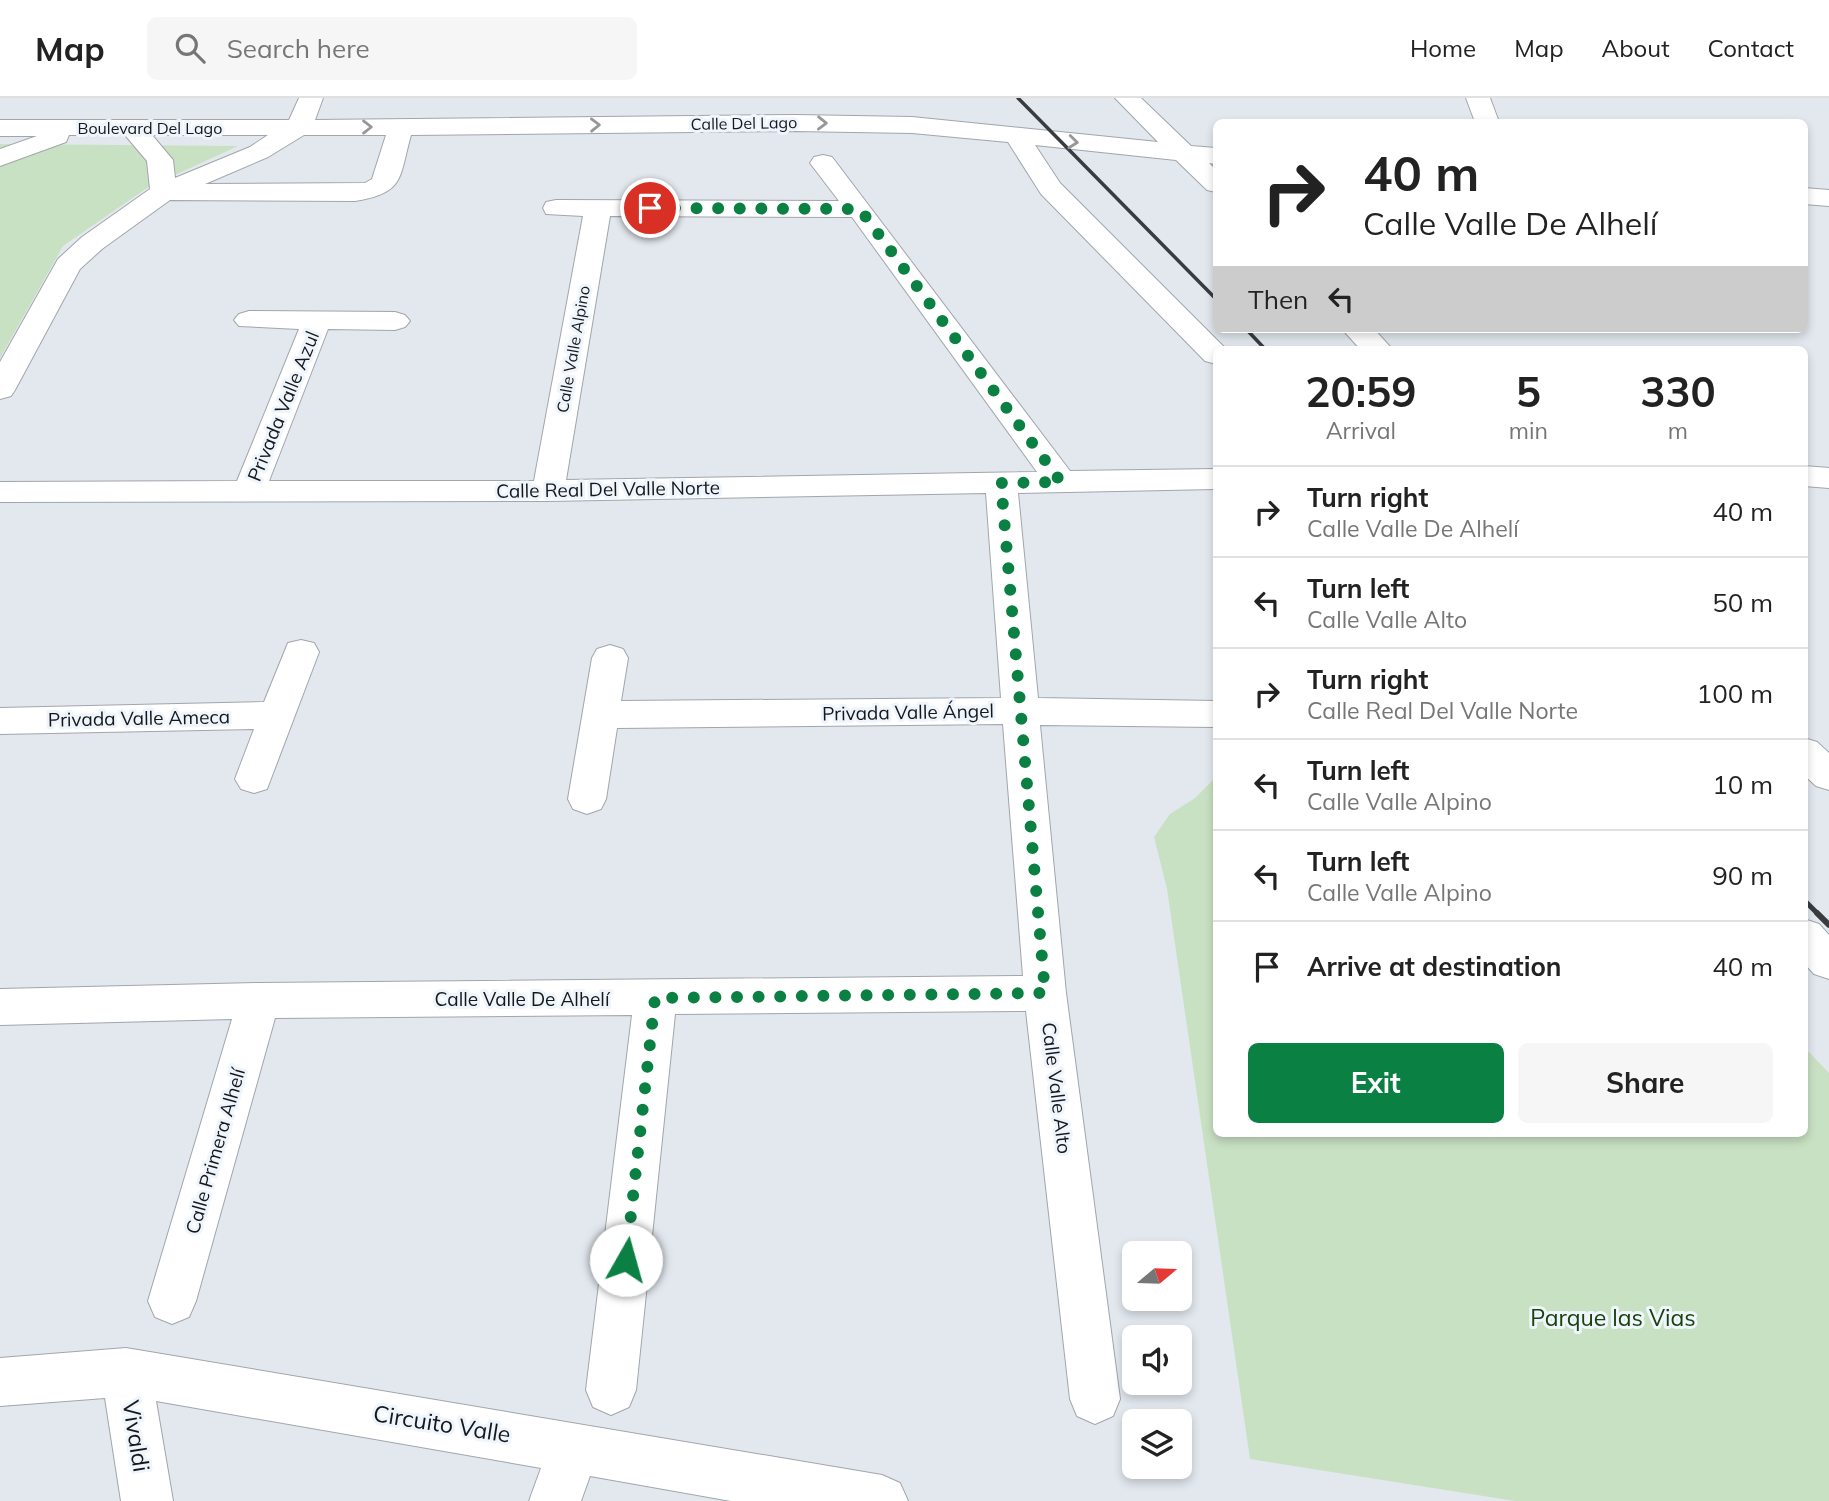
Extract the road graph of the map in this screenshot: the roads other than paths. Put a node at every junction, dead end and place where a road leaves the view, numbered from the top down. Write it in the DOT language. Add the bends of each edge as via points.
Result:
graph roads {
  1 [pos="311,98"];
  2 [pos="1127,98"];
  3 [pos="1478,98"];
  4 [pos="1486,119"];
  5 [pos="1012,123"];
  6 [pos="299,127"];
  7 [pos="401,127"];
  8 [pos="0,128"];
  9 [pos="80,128"];
  10 [pos="132,128"];
  11 [pos="1163,132"];
  12 [pos="1213,136"];
  13 [pos="1187,155"];
  14 [pos="1213,156"];
  15 [pos="0,158"];
  16 [pos="823,163"];
  17 [pos="1808,178"];
  18 [pos="1829,179"];
  19 [pos="1213,181"];
  20 [pos="164,192"];
  21 [pos="1808,196"];
  22 [pos="1829,198"];
  23 [pos="556,208"];
  24 [pos="597,208"];
  25 [pos="860,209"];
  26 [pos="249,320"];
  27 [pos="317,320"];
  28 [pos="396,321"];
  29 [pos="1361,333"];
  30 [pos="1374,346"];
  31 [pos="1213,352"];
  32 [pos="0,390"];
  33 [pos="1808,476"];
  34 [pos="1829,478"];
  35 [pos="1213,479"];
  36 [pos="1061,482"];
  37 [pos="1001,483"];
  38 [pos="249,491"];
  39 [pos="548,491"];
  40 [pos="0,492"];
  41 [pos="301,652"];
  42 [pos="610,659"];
  43 [pos="1022,711"];
  44 [pos="1213,714"];
  45 [pos="278,715"];
  46 [pos="600,715"];
  47 [pos="0,721"];
  48 [pos="1808,736"];
  49 [pos="1829,739"];
  50 [pos="1808,756"];
  51 [pos="1829,776"];
  52 [pos="254,779"];
  53 [pos="587,799"];
  54 [pos="1808,940"];
  55 [pos="1829,962"];
  56 [pos="1045,993"];
  57 [pos="655,998"];
  58 [pos="259,1001"];
  59 [pos="0,1007"];
  60 [pos="172,1301"];
  61 [pos="126,1371"];
  62 [pos="0,1382"];
  63 [pos="611,1390"];
  64 [pos="1095,1399"];
  65 [pos="575,1447"];
  66 [pos="147,1501"];
  67 [pos="555,1501"];
  68 [pos="882,1501"];
  1 -- 6 [label="street"];
  2 -- 11 [label="street"];
  3 -- 4 [label="street"];
  7 -- 5 [label="street, Calle Del Lago, one-way" via="795,122 928,113"];
  5 -- 11 [label="street, Calle Del Lago"];
  5 -- 13 [label="street, Calle Del Lago, one-way"];
  5 -- 31 [label="street" via="1050,188"];
  6 -- 7 [label="street, Calle Del Lago, one-way"];
  6 -- 10 [label="street, Boulevard Del Lago"];
  6 -- 20 [label="street" via="259,152"];
  7 -- 20 [label="street" via="384,183 373,190"];
  8 -- 9 [label="street, Boulevard Del Lago"];
  9 -- 10 [label="street, Boulevard Del Lago"];
  9 -- 15 [label="street"];
  10 -- 20 [label="street" via="160,160"];
  11 -- 12 [label="street, Calle Del Lago"];
  11 -- 13 [label="street"];
  13 -- 14 [label="street, Calle Del Lago"];
  13 -- 19 [label="street"];
  16 -- 25 [label="street"];
  17 -- 18 [label="street"];
  20 -- 32 [label="street" via="68,265"];
  21 -- 22 [label="street"];
  23 -- 24 [label="street"];
  24 -- 25 [label="street"];
  24 -- 39 [label="street, Calle Valle Alpino"];
  25 -- 36 [label="street"];
  26 -- 27 [label="street, Privada Valle Azul"];
  27 -- 28 [label="street, Privada Valle Azul"];
  27 -- 38 [label="street, Privada Valle Azul"];
  29 -- 30 [label="street"];
  33 -- 34 [label="street"];
  35 -- 36 [label="street, Calle Real Del Valle Norte"];
  36 -- 37 [label="street, Calle Real Del Valle Norte"];
  37 -- 39 [label="street, Calle Real Del Valle Norte"];
  37 -- 43 [label="street, Calle Valle Alto"];
  38 -- 39 [label="street, Calle Real Del Valle Norte"];
  38 -- 40 [label="street, Calle Real Del Valle Norte"];
  41 -- 45 [label="street"];
  42 -- 46 [label="street"];
  43 -- 44 [label="street, Privada Valle Ángel"];
  43 -- 46 [label="street, Privada Valle Ángel"];
  43 -- 56 [label="street, Calle Valle Alto"];
  45 -- 47 [label="street, Privada Valle Ameca"];
  45 -- 52 [label="street"];
  46 -- 53 [label="street"];
  48 -- 49 [label="street"];
  50 -- 51 [label="street"];
  54 -- 55 [label="street"];
  56 -- 57 [label="street, Calle Valle De Alhelí"];
  56 -- 64 [label="street, Calle Valle Alto"];
  57 -- 58 [label="street, Calle Valle De Alhelí"];
  57 -- 63 [label="street"];
  58 -- 59 [label="street, Calle Valle De Alhelí"];
  58 -- 60 [label="street, Calle Primera Alhelí"];
  61 -- 62 [label="street, Circuito Valle"];
  61 -- 65 [label="street, Circuito Valle"];
  61 -- 66 [label="street, Vivaldi"];
  65 -- 67 [label="street"];
  65 -- 68 [label="street, Circuito Valle"];
}
